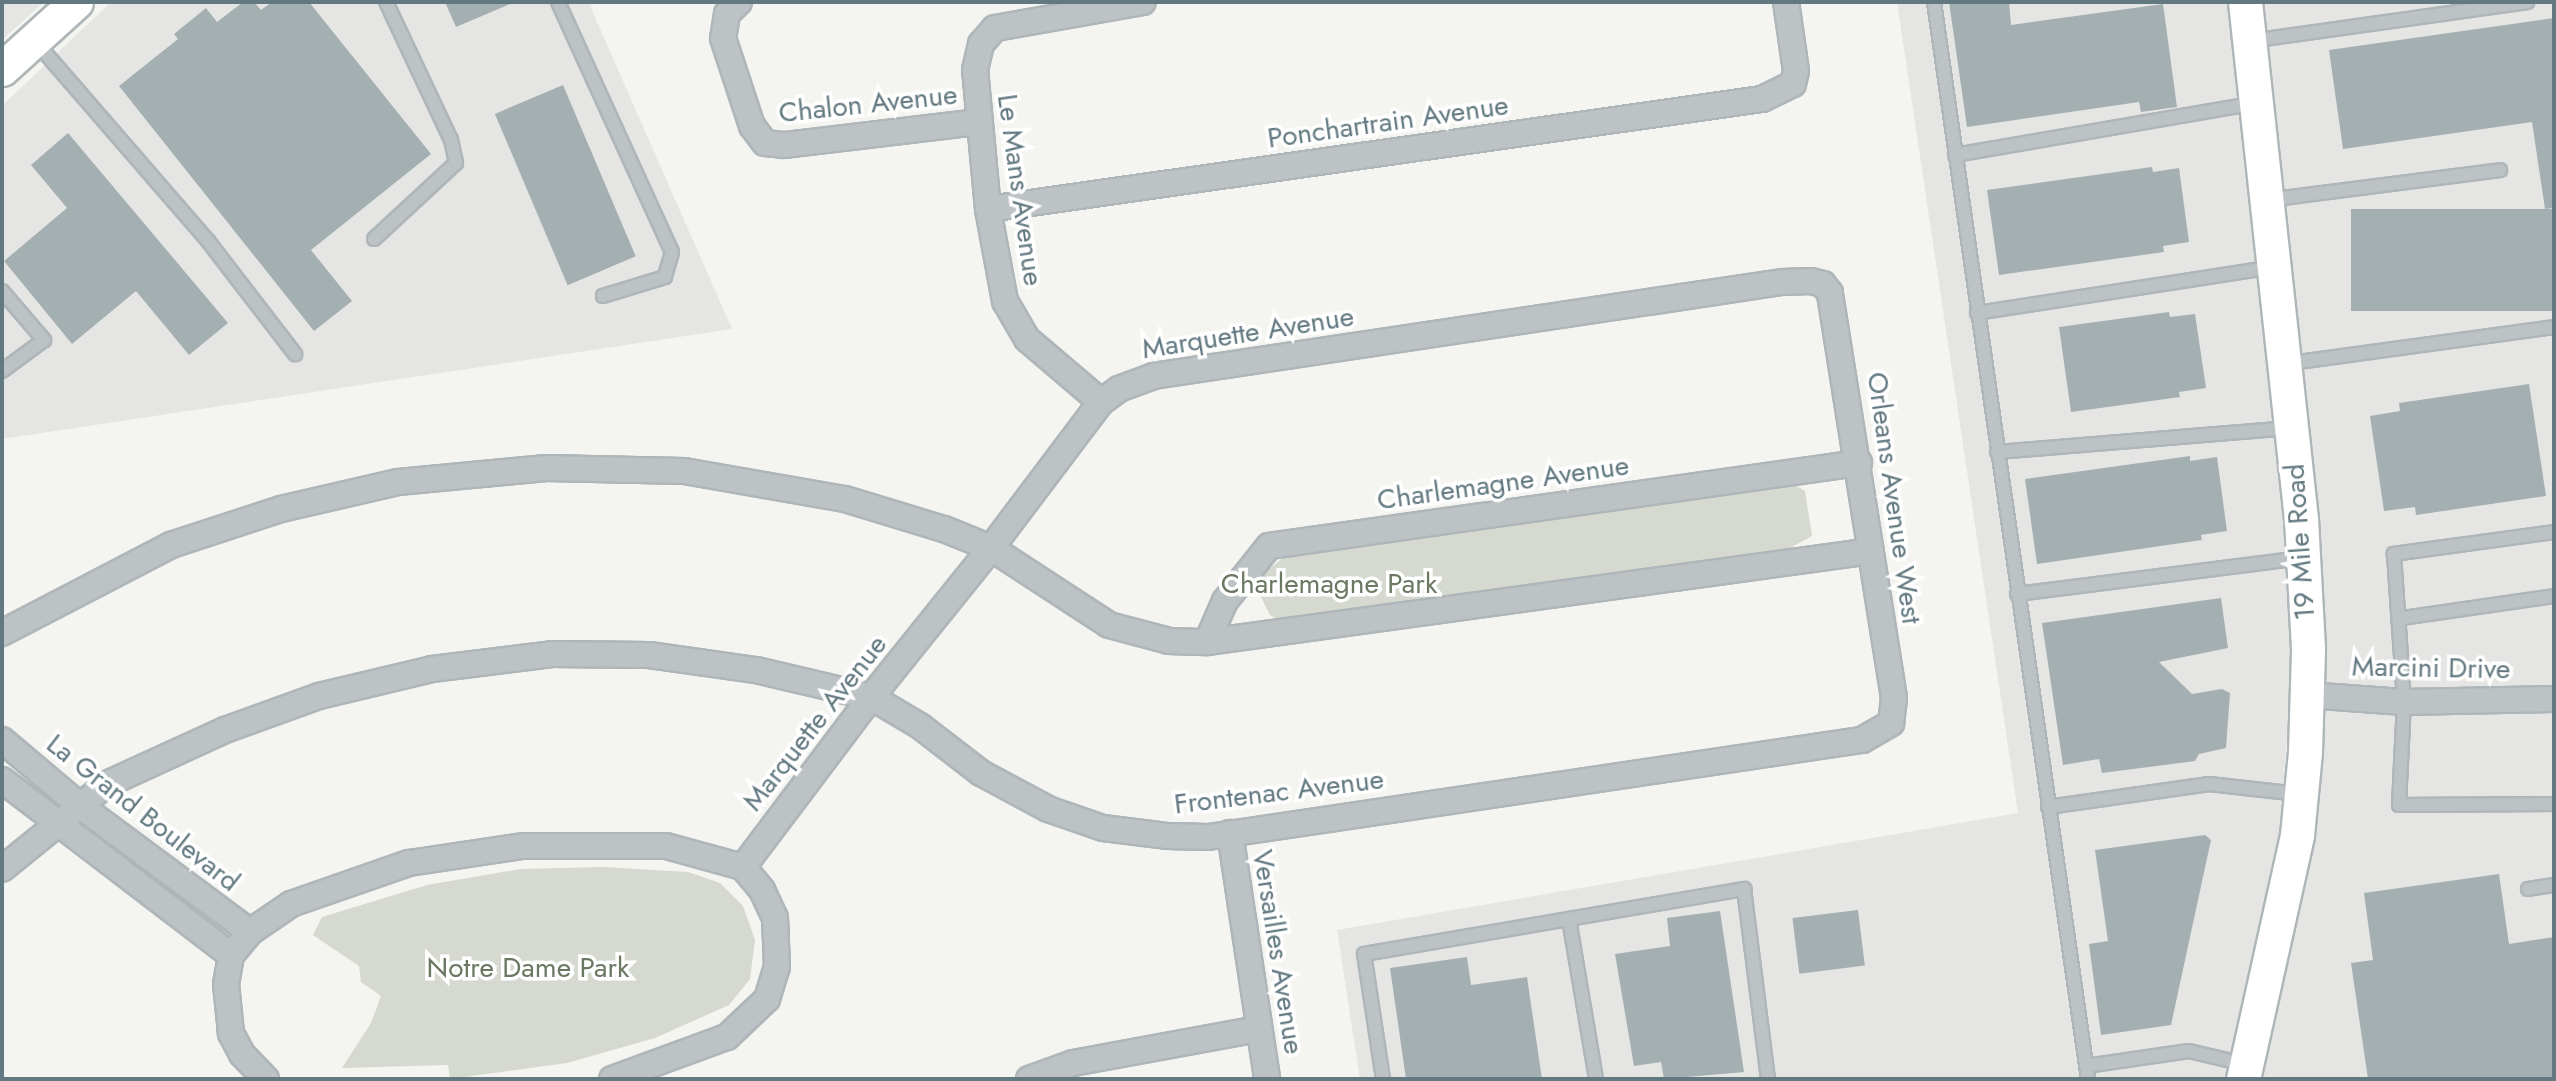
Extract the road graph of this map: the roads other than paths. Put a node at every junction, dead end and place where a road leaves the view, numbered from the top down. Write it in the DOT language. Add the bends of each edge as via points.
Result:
graph roads {
  1 [pos="76,2"];
  2 [pos="386,2"];
  3 [pos="558,2"];
  4 [pos="739,2"];
  5 [pos="1143,2"];
  6 [pos="1786,2"];
  7 [pos="1934,2"];
  8 [pos="2245,2"];
  9 [pos="2527,2"];
  10 [pos="2249,41"];
  11 [pos="13,53"];
  12 [pos="2256,103"];
  13 [pos="978,122"];
  14 [pos="1955,155"];
  15 [pos="2500,170"];
  16 [pos="2266,200"];
  17 [pos="988,209"];
  18 [pos="374,239"];
  19 [pos="2274,267"];
  20 [pos="1823,284"];
  21 [pos="2,291"];
  22 [pos="603,296"];
  23 [pos="1977,313"];
  24 [pos="2554,327"];
  25 [pos="295,354"];
  26 [pos="2284,364"];
  27 [pos="2,371"];
  28 [pos="1101,402"];
  29 [pos="2291,428"];
  30 [pos="1997,452"];
  31 [pos="1859,463"];
  32 [pos="2554,532"];
  33 [pos="991,548"];
  34 [pos="1871,551"];
  35 [pos="2305,558"];
  36 [pos="2017,594"];
  37 [pos="2554,596"];
  38 [pos="2402,618"];
  39 [pos="2,633"];
  40 [pos="1207,642"];
  41 [pos="2307,695"];
  42 [pos="871,698"];
  43 [pos="2554,699"];
  44 [pos="2404,702"];
  45 [pos="1891,723"];
  46 [pos="2,740"];
  47 [pos="2,780"];
  48 [pos="2302,794"];
  49 [pos="79,804"];
  50 [pos="2554,804"];
  51 [pos="2048,807"];
  52 [pos="56,823"];
  53 [pos="1230,833"];
  54 [pos="743,867"];
  55 [pos="2,869"];
  56 [pos="2554,886"];
  57 [pos="2528,889"];
  58 [pos="1569,919"];
  59 [pos="250,932"];
  60 [pos="231,955"];
  61 [pos="1259,1029"];
  62 [pos="2086,1066"];
  63 [pos="2245,1072"];
  64 [pos="266,1079"];
  65 [pos="612,1079"];
  66 [pos="1029,1079"];
  67 [pos="1267,1079"];
  68 [pos="1383,1079"];
  69 [pos="1596,1079"];
  70 [pos="1769,1079"];
  71 [pos="2088,1079"];
  1 -- 11 [label="street"];
  2 -- 18 [label="lane" via="451,139 456,163"];
  3 -- 22 [label="lane" via="672,251 665,276"];
  4 -- 13 [label="street, Chalon Avenue" via="723,25 726,48 752,126 765,143 785,145"];
  5 -- 13 [label="street, Le Mans Avenue" via="1004,25 987,34 975,70"];
  6 -- 17 [label="street, Ponchartrain Avenue" via="1796,71 1793,84 1762,99"];
  7 -- 14 [label="lane"];
  8 -- 10 [label="street, 19 Mile Road"];
  9 -- 10 [label="lane"];
  10 -- 12 [label="street, 19 Mile Road"];
  11 -- 25 [label="lane" via="208,242"];
  12 -- 14 [label="lane"];
  12 -- 16 [label="street, 19 Mile Road"];
  13 -- 17 [label="street, Le Mans Avenue"];
  14 -- 23 [label="lane"];
  15 -- 16 [label="lane"];
  16 -- 19 [label="street, 19 Mile Road"];
  17 -- 28 [label="street, Le Mans Avenue" via="1005,301 1015,322 1045,357"];
  19 -- 23 [label="lane"];
  19 -- 26 [label="street, 19 Mile Road"];
  20 -- 28 [label="street, Marquette Avenue" via="1782,282 1154,376 1119,388"];
  20 -- 31 [label="street, Orleans Avenue West" via="1835,306"];
  21 -- 27 [label="lane" via="44,340"];
  23 -- 30 [label="lane"];
  24 -- 26 [label="lane"];
  26 -- 29 [label="street, 19 Mile Road"];
  28 -- 33 [label="street, Marquette Avenue"];
  29 -- 30 [label="lane"];
  29 -- 35 [label="street, 19 Mile Road"];
  30 -- 36 [label="lane"];
  31 -- 34 [label="street, Orleans Avenue West"];
  31 -- 40 [label="street, Charlemagne Avenue" via="1269,546 1225,601"];
  32 -- 38 [label="lane" via="2394,554"];
  33 -- 39 [label="street" via="898,514 765,482 618,467 493,472 340,494 215,530 126,565"];
  33 -- 40 [label="street" via="1109,625 1169,640"];
  33 -- 42 [label="street, Marquette Avenue"];
  34 -- 40 [label="street"];
  34 -- 45 [label="street, Orleans Avenue West" via="1894,698"];
  35 -- 36 [label="lane"];
  35 -- 41 [label="street, 19 Mile Road"];
  36 -- 51 [label="lane"];
  37 -- 38 [label="lane"];
  38 -- 44 [label="lane"];
  41 -- 44 [label="street, Marcini Drive"];
  41 -- 48 [label="street, 19 Mile Road"];
  42 -- 49 [label="street, Frontenac Avenue" via="756,670 649,655 552,654 489,661 432,669 279,710 170,754"];
  42 -- 53 [label="street, Frontenac Avenue" via="920,726 981,773 1060,814 1103,828 1167,836"];
  42 -- 54 [label="street, Marquette Avenue"];
  43 -- 44 [label="street, Marcini Drive"];
  44 -- 50 [label="lane" via="2399,805"];
  45 -- 53 [label="street, Frontenac Avenue" via="1862,740"];
  46 -- 49 [label="street, La Grand Boulevard"];
  47 -- 52 [label="street, La Grand Boulevard"];
  48 -- 51 [label="lane" via="2209,784"];
  48 -- 63 [label="street, 19 Mile Road" via="2281,923"];
  49 -- 52 [label="street, Frontenac Avenue"];
  49 -- 59 [label="street, La Grand Boulevard"];
  51 -- 62 [label="lane"];
  52 -- 55 [label="street, Frontenac Avenue"];
  52 -- 60 [label="street, La Grand Boulevard"];
  53 -- 61 [label="street, Versailles Avenue"];
  54 -- 59 [label="street" via="666,846 618,843 523,846 441,856 291,904"];
  54 -- 65 [label="street" via="762,890 775,918 777,967 767,999 727,1037"];
  56 -- 57 [label="lane"];
  58 -- 68 [label="lane" via="1364,954"];
  58 -- 69 [label="lane"];
  58 -- 70 [label="lane" via="1744,889"];
  59 -- 60 [label="street"];
  60 -- 64 [label="street" via="226,1006 231,1033 242,1054"];
  61 -- 66 [label="street" via="1073,1063"];
  61 -- 67 [label="street, Versailles Avenue"];
  62 -- 63 [label="lane" via="2189,1051"];
  62 -- 71 [label="lane"];
}
